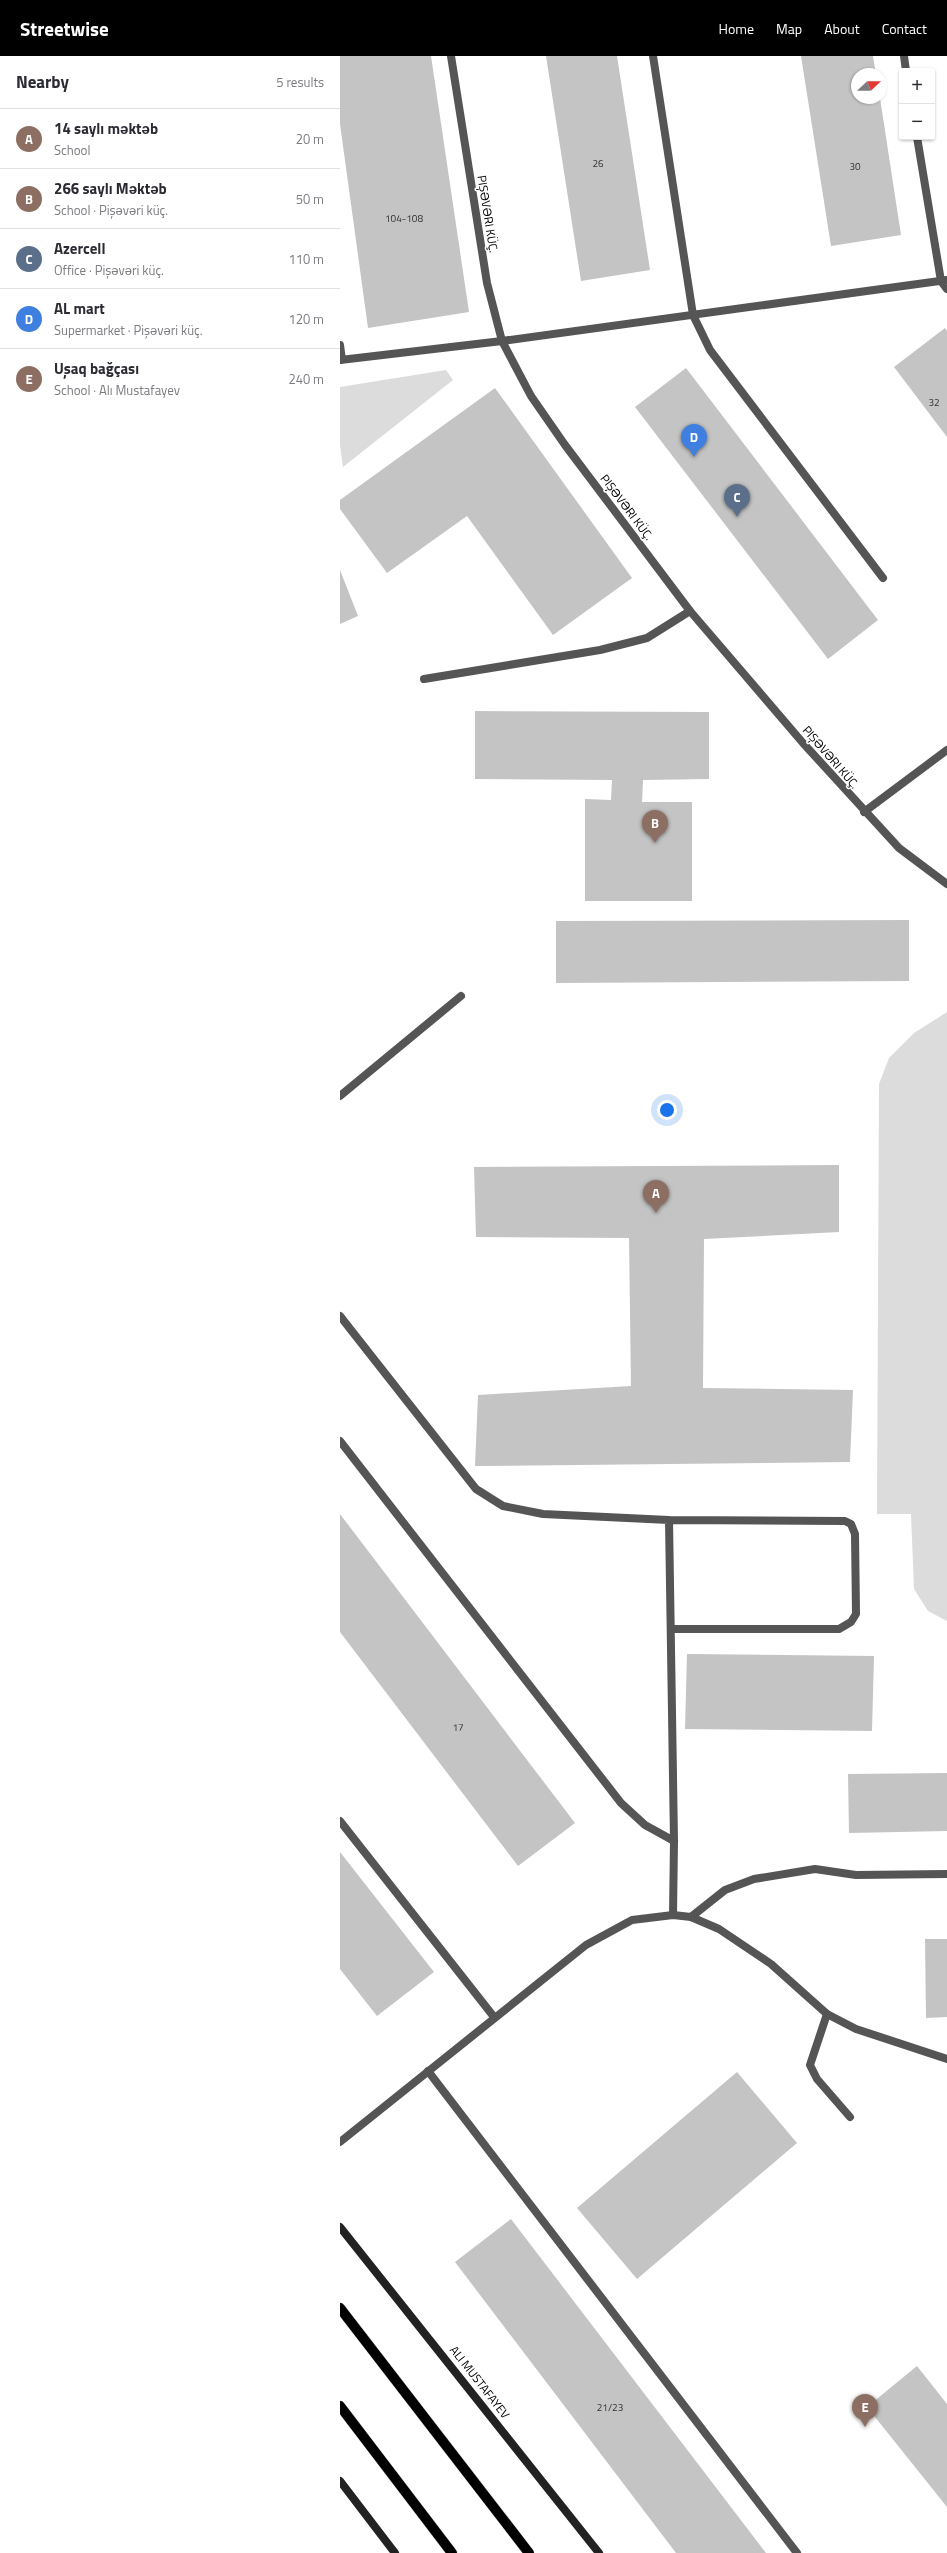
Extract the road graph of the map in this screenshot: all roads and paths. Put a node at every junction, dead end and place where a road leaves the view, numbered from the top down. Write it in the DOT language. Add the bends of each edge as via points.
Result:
graph roads {
  1 [pos="451,56"];
  2 [pos="653,56"];
  3 [pos="904,56"];
  4 [pos="906,68"];
  5 [pos="918,140"];
  6 [pos="944,280"];
  7 [pos="947,289"];
  8 [pos="694,315"];
  9 [pos="502,341"];
  10 [pos="340,344"];
  11 [pos="341,360"];
  12 [pos="883,578"];
  13 [pos="690,611"];
  14 [pos="424,679"];
  15 [pos="947,750"];
  16 [pos="864,812"];
  17 [pos="947,884"];
  18 [pos="461,996"];
  19 [pos="340,1096"];
  20 [pos="340,1316"];
  21 [pos="340,1441"];
  22 [pos="669,1520"];
  23 [pos="671,1629"];
  24 [pos="340,1821"];
  25 [pos="674,1842"];
  26 [pos="947,1874"];
  27 [pos="673,1915"];
  28 [pos="691,1916"];
  29 [pos="827,2014"];
  30 [pos="494,2017"];
  31 [pos="947,2059"];
  32 [pos="428,2070"];
  33 [pos="850,2117"];
  34 [pos="340,2142"];
  35 [pos="340,2227"];
  36 [pos="340,2308"];
  37 [pos="340,2406"];
  38 [pos="340,2481"];
  39 [pos="395,2553"];
  40 [pos="452,2553"];
  41 [pos="529,2553"];
  42 [pos="599,2553"];
  43 [pos="797,2553"];
  1 -- 9 [label="street, PIŞƏVƏRI KÜÇ." via="487,283"];
  2 -- 8 [label="street"];
  3 -- 4 [label="street"];
  5 -- 6 [label="street"];
  6 -- 7 [label="street"];
  6 -- 8 [label="street"];
  8 -- 9 [label="street"];
  8 -- 12 [label="street" via="710,350"];
  9 -- 11 [label="street"];
  9 -- 13 [label="street, PIŞƏVƏRI KÜÇ." via="531,396 565,445"];
  10 -- 11 [label="street"];
  13 -- 14 [label="street" via="647,638 600,650"];
  13 -- 16 [label="street, PIŞƏVƏRI KÜÇ."];
  15 -- 16 [label="street"];
  16 -- 17 [label="street, PIŞƏVƏRI KÜÇ." via="899,848"];
  18 -- 19 [label="street"];
  20 -- 22 [label="street" via="476,1489 503,1506 543,1514"];
  21 -- 25 [label="street" via="621,1803 646,1825"];
  22 -- 23 [label="street"];
  22 -- 23 [label="street" via="845,1520 851,1524 855,1534 856,1614 851,1622 839,1629"];
  23 -- 25 [label="street"];
  24 -- 30 [label="street"];
  25 -- 27 [label="street"];
  26 -- 28 [label="street" via="856,1875 815,1870 754,1879 725,1890"];
  27 -- 28 [label="street"];
  27 -- 30 [label="street" via="632,1920 586,1945"];
  28 -- 29 [label="street" via="719,1929 772,1964"];
  29 -- 31 [label="street" via="856,2029"];
  29 -- 33 [label="street" via="810,2065 817,2079"];
  30 -- 32 [label="street"];
  32 -- 34 [label="street"];
  32 -- 43 [label="street"];
  35 -- 42 [label="main road"];
  36 -- 41 [label="main road"];
  37 -- 40 [label="main road"];
  38 -- 39 [label="main road"];
}
